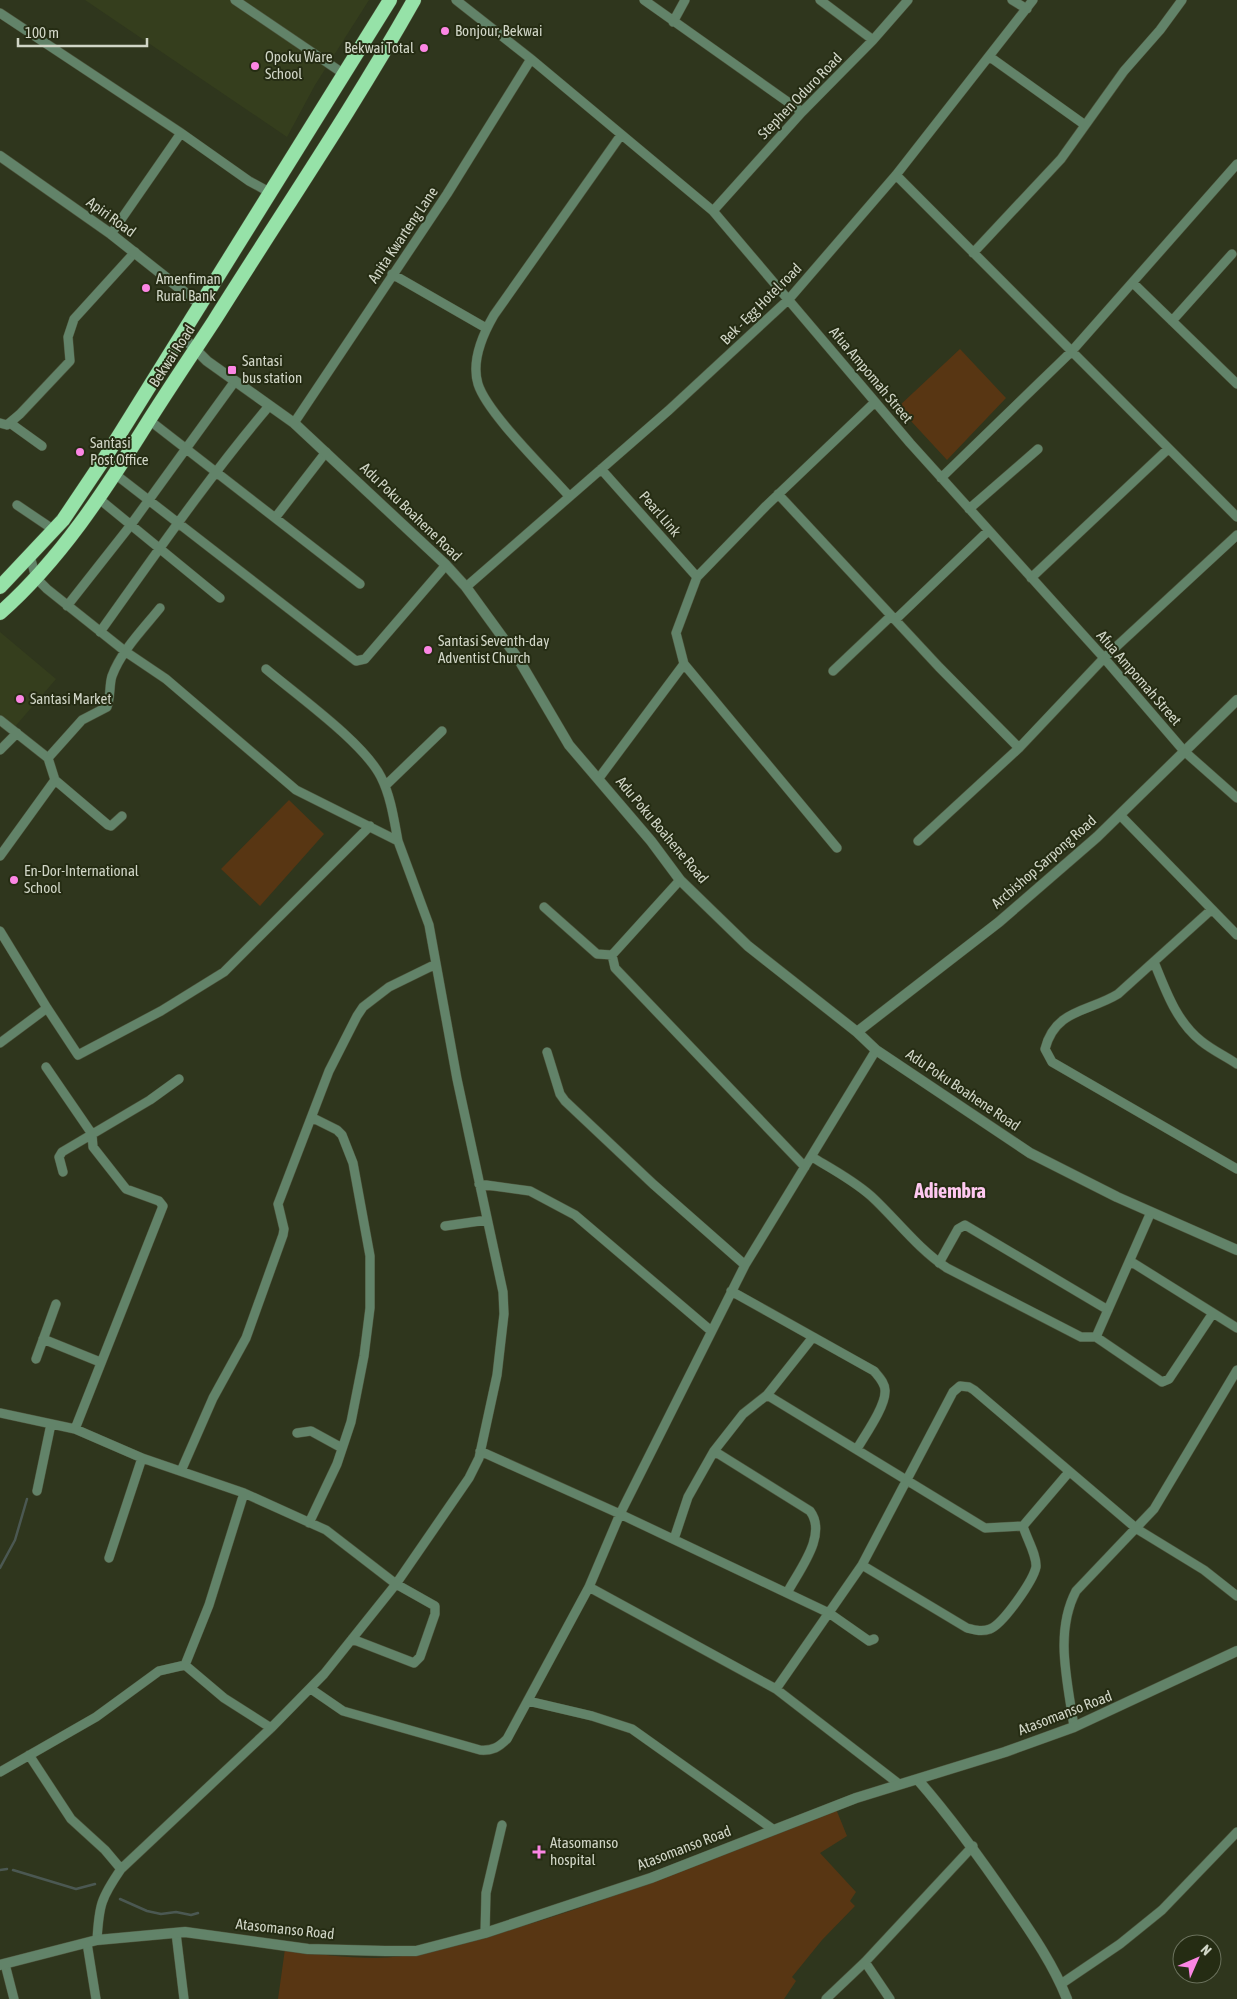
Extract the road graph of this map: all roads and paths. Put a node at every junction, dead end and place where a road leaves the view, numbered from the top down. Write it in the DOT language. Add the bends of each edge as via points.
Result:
graph roads {
  1 [pos="235,0"];
  2 [pos="390,0"];
  3 [pos="414,0"];
  4 [pos="456,0"];
  5 [pos="644,0"];
  6 [pos="685,0"];
  7 [pos="820,0"];
  8 [pos="908,0"];
  9 [pos="1012,0"];
  10 [pos="1033,0"];
  11 [pos="1182,0"];
  12 [pos="1027,9"];
  13 [pos="0,13"];
  14 [pos="673,22"];
  15 [pos="873,40"];
  16 [pos="990,57"];
  17 [pos="531,59"];
  18 [pos="344,74"];
  19 [pos="802,112"];
  20 [pos="1085,125"];
  21 [pos="181,133"];
  22 [pos="621,135"];
  23 [pos="297,148"];
  24 [pos="0,156"];
  25 [pos="316,161"];
  26 [pos="1237,164"];
  27 [pos="896,176"];
  28 [pos="271,193"];
  29 [pos="713,211"];
  30 [pos="110,234"];
  31 [pos="135,252"];
  32 [pos="973,253"];
  33 [pos="1232,254"];
  34 [pos="392,274"];
  35 [pos="1133,283"];
  36 [pos="789,299"];
  37 [pos="202,306"];
  38 [pos="1172,321"];
  39 [pos="486,328"];
  40 [pos="182,336"];
  41 [pos="195,351"];
  42 [pos="1071,352"];
  43 [pos="235,381"];
  44 [pos="1237,384"];
  45 [pos="875,402"];
  46 [pos="269,406"];
  47 [pos="150,420"];
  48 [pos="0,423"];
  49 [pos="10,423"];
  50 [pos="294,424"];
  51 [pos="42,446"];
  52 [pos="186,448"];
  53 [pos="1038,449"];
  54 [pos="1168,449"];
  55 [pos="326,452"];
  56 [pos="601,469"];
  57 [pos="216,472"];
  58 [pos="115,474"];
  59 [pos="941,478"];
  60 [pos="778,494"];
  61 [pos="570,496"];
  62 [pos="98,498"];
  63 [pos="148,499"];
  64 [pos="17,506"];
  65 [pos="969,509"];
  66 [pos="1237,517"];
  67 [pos="276,518"];
  68 [pos="178,524"];
  69 [pos="130,526"];
  70 [pos="54,530"];
  71 [pos="988,530"];
  72 [pos="1237,535"];
  73 [pos="159,548"];
  74 [pos="30,556"];
  75 [pos="446,565"];
  76 [pos="697,577"];
  77 [pos="36,578"];
  78 [pos="1031,578"];
  79 [pos="360,584"];
  80 [pos="0,587"];
  81 [pos="466,587"];
  82 [pos="220,598"];
  83 [pos="68,606"];
  84 [pos="160,608"];
  85 [pos="0,613"];
  86 [pos="893,618"];
  87 [pos="100,632"];
  88 [pos="126,652"];
  89 [pos="1104,658"];
  90 [pos="684,664"];
  91 [pos="266,670"];
  92 [pos="833,671"];
  93 [pos="1237,700"];
  94 [pos="0,720"];
  95 [pos="442,731"];
  96 [pos="17,733"];
  97 [pos="1019,748"];
  98 [pos="0,750"];
  99 [pos="1184,751"];
  100 [pos="48,758"];
  101 [pos="599,778"];
  102 [pos="55,780"];
  103 [pos="385,786"];
  104 [pos="1237,798"];
  105 [pos="1120,815"];
  106 [pos="122,816"];
  107 [pos="370,826"];
  108 [pos="398,840"];
  109 [pos="918,840"];
  110 [pos="837,848"];
  111 [pos="0,856"];
  112 [pos="680,880"];
  113 [pos="544,906"];
  114 [pos="1212,910"];
  115 [pos="1,934"];
  116 [pos="1237,935"];
  117 [pos="612,955"];
  118 [pos="1154,962"];
  119 [pos="436,964"];
  120 [pos="46,1008"];
  121 [pos="857,1032"];
  122 [pos="0,1043"];
  123 [pos="876,1050"];
  124 [pos="547,1052"];
  125 [pos="1237,1064"];
  126 [pos="46,1067"];
  127 [pos="178,1079"];
  128 [pos="313,1118"];
  129 [pos="92,1134"];
  130 [pos="812,1157"];
  131 [pos="805,1167"];
  132 [pos="1237,1169"];
  133 [pos="63,1172"];
  134 [pos="479,1184"];
  135 [pos="1151,1212"];
  136 [pos="487,1220"];
  137 [pos="445,1226"];
  138 [pos="1236,1247"];
  139 [pos="1130,1261"];
  140 [pos="939,1263"];
  141 [pos="745,1265"];
  142 [pos="731,1291"];
  143 [pos="56,1304"];
  144 [pos="1108,1310"];
  145 [pos="1213,1313"];
  146 [pos="1237,1328"];
  147 [pos="710,1330"];
  148 [pos="812,1337"];
  149 [pos="1096,1337"];
  150 [pos="43,1339"];
  151 [pos="36,1359"];
  152 [pos="100,1362"];
  153 [pos="1237,1370"];
  154 [pos="767,1395"];
  155 [pos="0,1413"];
  156 [pos="51,1424"];
  157 [pos="75,1429"];
  158 [pos="297,1433"];
  159 [pos="342,1448"];
  160 [pos="858,1449"];
  161 [pos="480,1451"];
  162 [pos="714,1451"];
  163 [pos="142,1458"];
  164 [pos="181,1471"];
  165 [pos="1069,1472"];
  166 [pos="905,1480"];
  167 [pos="37,1491"];
  168 [pos="244,1493"];
  169 [pos="620,1514"];
  170 [pos="309,1522"];
  171 [pos="1023,1526"];
  172 [pos="1137,1529"];
  173 [pos="674,1539"];
  174 [pos="108,1558"];
  175 [pos="862,1565"];
  176 [pos="396,1584"];
  177 [pos="589,1587"];
  178 [pos="787,1592"];
  179 [pos="1237,1596"];
  180 [pos="830,1613"];
  181 [pos="352,1639"];
  182 [pos="874,1639"];
  183 [pos="1237,1651"];
  184 [pos="185,1665"];
  185 [pos="311,1689"];
  186 [pos="776,1689"];
  187 [pos="528,1701"];
  188 [pos="1074,1727"];
  189 [pos="271,1728"];
  190 [pos="29,1755"];
  191 [pos="0,1772"];
  192 [pos="918,1780"];
  193 [pos="900,1784"];
  194 [pos="502,1826"];
  195 [pos="774,1830"];
  196 [pos="1237,1832"];
  197 [pos="973,1846"];
  198 [pos="121,1869"];
  199 [pos="176,1933"];
  200 [pos="485,1934"];
  201 [pos="92,1941"];
  202 [pos="865,1962"];
  203 [pos="3,1965"];
  204 [pos="1061,1984"];
  205 [pos="14,1999"];
  206 [pos="96,1999"];
  207 [pos="184,1999"];
  208 [pos="826,1999"];
  209 [pos="890,1999"];
  210 [pos="1067,1999"];
  1 -- 18 [label="street"];
  2 -- 18 [label="highway, Bekwai Road"];
  3 -- 25 [label="highway, Bekwai Road" via="379,63"];
  4 -- 17 [label="street, Afua Ampomah Street"];
  5 -- 14 [label="street"];
  6 -- 14 [label="street"];
  7 -- 15 [label="street"];
  8 -- 15 [label="street, Stephen Oduro Road"];
  9 -- 12 [label="street"];
  10 -- 12 [label="street, Bek - Egg Hotel road"];
  11 -- 20 [label="street"];
  12 -- 16 [label="street, Bek - Egg Hotel road"];
  13 -- 21 [label="street"];
  14 -- 19 [label="street"];
  15 -- 19 [label="street, Stephen Oduro Road"];
  16 -- 20 [label="street"];
  16 -- 27 [label="street, Bek - Egg Hotel road"];
  17 -- 22 [label="street, Afua Ampomah Street"];
  17 -- 34 [label="street, Anita Kwarteng Lane" via="447,194"];
  18 -- 23 [label="highway, Bekwai Road"];
  19 -- 29 [label="street, Stephen Oduro Road"];
  20 -- 32 [label="street" via="1061,159"];
  21 -- 28 [label="street" via="249,182"];
  21 -- 30 [label="street"];
  22 -- 29 [label="street, Afua Ampomah Street"];
  22 -- 39 [label="street" via="527,265"];
  23 -- 25 [label="highway"];
  23 -- 28 [label="highway, Bekwai Road"];
  24 -- 30 [label="street, Apiri Road"];
  25 -- 41 [label="highway, Bekwai Road"];
  26 -- 35 [label="street"];
  27 -- 32 [label="street"];
  27 -- 36 [label="street, Bek - Egg Hotel road"];
  28 -- 37 [label="highway, Bekwai Road"];
  29 -- 36 [label="street, Afua Ampomah Street"];
  30 -- 31 [label="street, Apiri Road"];
  31 -- 37 [label="street, Apiri Road"];
  31 -- 49 [label="street" via="74,319 68,337 70,361"];
  32 -- 42 [label="street"];
  33 -- 38 [label="street"];
  34 -- 39 [label="street"];
  34 -- 50 [label="street, Anita Kwarteng Lane"];
  35 -- 38 [label="street"];
  35 -- 42 [label="street"];
  36 -- 45 [label="street, Afua Ampomah Street"];
  36 -- 56 [label="street, Bek - Egg Hotel road"];
  37 -- 40 [label="highway, Bekwai Road"];
  38 -- 44 [label="street"];
  39 -- 61 [label="street" via="476,361 478,382 486,403"];
  40 -- 41 [label="street, Adu Poku Boahene Road"];
  40 -- 70 [label="highway, Bekwai Road" via="108,453"];
  41 -- 43 [label="street, Adu Poku Boahene Road"];
  41 -- 47 [label="highway, Bekwai Road"];
  42 -- 54 [label="street"];
  42 -- 59 [label="street"];
  43 -- 46 [label="street, Adu Poku Boahene Road"];
  43 -- 52 [label="street"];
  45 -- 59 [label="street, Afua Ampomah Street"];
  45 -- 60 [label="street"];
  46 -- 50 [label="street, Adu Poku Boahene Road"];
  46 -- 57 [label="street"];
  47 -- 52 [label="street"];
  47 -- 58 [label="highway, Bekwai Road"];
  48 -- 49 [label="street"];
  49 -- 51 [label="street"];
  50 -- 55 [label="street, Adu Poku Boahene Road"];
  52 -- 57 [label="street"];
  52 -- 63 [label="street"];
  53 -- 65 [label="street"];
  54 -- 66 [label="street"];
  54 -- 78 [label="street"];
  55 -- 67 [label="street"];
  55 -- 75 [label="street, Adu Poku Boahene Road"];
  56 -- 61 [label="street, Bek - Egg Hotel road"];
  56 -- 76 [label="street, Pearl Link"];
  57 -- 67 [label="street"];
  57 -- 68 [label="street"];
  58 -- 62 [label="highway, Bekwai Road"];
  58 -- 63 [label="street"];
  59 -- 65 [label="street, Afua Ampomah Street"];
  60 -- 76 [label="street"];
  60 -- 86 [label="street"];
  61 -- 81 [label="street, Bek - Egg Hotel road"];
  62 -- 69 [label="street"];
  62 -- 77 [label="highway, Bekwai Road"];
  63 -- 68 [label="street"];
  63 -- 69 [label="street"];
  64 -- 70 [label="street"];
  65 -- 71 [label="street, Afua Ampomah Street"];
  67 -- 79 [label="street"];
  68 -- 73 [label="street"];
  68 -- 75 [label="street" via="356,661 365,659"];
  69 -- 73 [label="street"];
  69 -- 83 [label="street"];
  70 -- 74 [label="highway, Bekwai Road"];
  71 -- 78 [label="street, Afua Ampomah Street"];
  71 -- 86 [label="street"];
  72 -- 89 [label="street"];
  73 -- 82 [label="street"];
  73 -- 87 [label="street"];
  74 -- 77 [label="street"];
  74 -- 80 [label="highway, Bekwai Road"];
  75 -- 81 [label="street, Adu Poku Boahene Road"];
  76 -- 90 [label="street" via="676,633"];
  77 -- 83 [label="street"];
  77 -- 85 [label="highway, Bekwai Road"];
  78 -- 89 [label="street, Afua Ampomah Street"];
  81 -- 101 [label="street, Adu Poku Boahene Road" via="519,660 569,744"];
  83 -- 87 [label="street"];
  84 -- 88 [label="street"];
  86 -- 92 [label="street"];
  86 -- 97 [label="street"];
  87 -- 88 [label="street"];
  88 -- 100 [label="street" via="116,664 107,707 82,720"];
  88 -- 107 [label="street" via="166,680 296,790"];
  89 -- 97 [label="street"];
  89 -- 99 [label="street, Afua Ampomah Street"];
  90 -- 101 [label="street"];
  90 -- 110 [label="street"];
  91 -- 103 [label="street" via="353,742"];
  93 -- 99 [label="street, Arcbishop Sarpong Road"];
  94 -- 96 [label="street"];
  95 -- 103 [label="street"];
  96 -- 98 [label="street"];
  96 -- 100 [label="street"];
  97 -- 109 [label="street"];
  99 -- 104 [label="street, Afua Ampomah Street"];
  99 -- 105 [label="street, Arcbishop Sarpong Road"];
  100 -- 102 [label="street"];
  101 -- 112 [label="street, Adu Poku Boahene Road"];
  102 -- 106 [label="street" via="108,825"];
  102 -- 111 [label="street"];
  103 -- 108 [label="street"];
  105 -- 114 [label="street"];
  105 -- 121 [label="street, Arcbishop Sarpong Road" via="998,922"];
  107 -- 108 [label="street"];
  107 -- 120 [label="street" via="224,972 161,1011 78,1055"];
  108 -- 119 [label="street" via="429,925"];
  112 -- 117 [label="street"];
  112 -- 121 [label="street, Adu Poku Boahene Road" via="748,946"];
  113 -- 117 [label="street" via="597,954"];
  114 -- 116 [label="street"];
  114 -- 118 [label="street"];
  115 -- 120 [label="street"];
  117 -- 131 [label="street" via="614,968"];
  118 -- 125 [label="street" via="1172,1004 1191,1031"];
  118 -- 132 [label="street" via="1108,1001 1066,1016 1056,1026 1046,1045 1046,1054 1052,1062"];
  119 -- 128 [label="street" via="389,987 363,1008 329,1071"];
  119 -- 134 [label="street"];
  120 -- 122 [label="street"];
  121 -- 123 [label="street, Adu Poku Boahene Road"];
  123 -- 130 [label="street"];
  123 -- 135 [label="street, Adu Poku Boahene Road" via="1030,1153"];
  124 -- 141 [label="street" via="562,1098"];
  126 -- 129 [label="street"];
  127 -- 129 [label="street"];
  128 -- 159 [label="street" via="332,1125 342,1135 353,1163 370,1256 370,1308 364,1356 351,1422"];
  128 -- 164 [label="street" via="278,1204 283,1235 246,1338 213,1398"];
  129 -- 133 [label="street" via="60,1154"];
  129 -- 152 [label="street" via="93,1147 126,1189 159,1201 164,1209"];
  130 -- 131 [label="street"];
  130 -- 140 [label="street" via="870,1196"];
  131 -- 141 [label="street"];
  134 -- 136 [label="street"];
  134 -- 147 [label="street" via="530,1191 574,1215"];
  135 -- 138 [label="street, Adu Poku Boahene Road"];
  135 -- 139 [label="street"];
  136 -- 137 [label="street"];
  136 -- 161 [label="street" via="503,1292 504,1314 497,1375"];
  139 -- 144 [label="street"];
  139 -- 145 [label="street"];
  140 -- 144 [label="street" via="958,1229 964,1225"];
  140 -- 149 [label="street" via="1080,1336"];
  141 -- 142 [label="street"];
  142 -- 147 [label="street"];
  142 -- 148 [label="street"];
  143 -- 150 [label="street"];
  144 -- 149 [label="street"];
  145 -- 146 [label="street"];
  145 -- 149 [label="street" via="1166,1382 1158,1380"];
  147 -- 169 [label="street"];
  148 -- 154 [label="street"];
  148 -- 160 [label="street" via="874,1371 885,1387 883,1402"];
  150 -- 151 [label="street"];
  150 -- 152 [label="street"];
  152 -- 157 [label="street"];
  153 -- 172 [label="street" via="1157,1504"];
  154 -- 160 [label="street"];
  154 -- 162 [label="street" via="743,1414"];
  155 -- 156 [label="street"];
  156 -- 157 [label="street"];
  156 -- 167 [label="street"];
  157 -- 163 [label="street"];
  158 -- 159 [label="street" via="311,1431"];
  159 -- 170 [label="street"];
  160 -- 166 [label="street"];
  161 -- 169 [label="street"];
  161 -- 176 [label="street" via="469,1478"];
  162 -- 173 [label="street" via="688,1497"];
  162 -- 178 [label="street" via="810,1511 815,1518 817,1531 814,1542"];
  163 -- 164 [label="street"];
  163 -- 174 [label="street"];
  164 -- 168 [label="street"];
  165 -- 166 [label="street" via="974,1390 960,1386 953,1392"];
  165 -- 171 [label="street"];
  165 -- 172 [label="street"];
  166 -- 171 [label="street" via="985,1528"];
  166 -- 175 [label="street"];
  168 -- 170 [label="street"];
  168 -- 184 [label="street" via="209,1605"];
  169 -- 173 [label="street"];
  169 -- 177 [label="street"];
  170 -- 176 [label="street" via="340,1540"];
  171 -- 175 [label="street" via="1035,1569 1022,1594 995,1626 982,1631 967,1628"];
  172 -- 179 [label="street" via="1204,1570"];
  172 -- 188 [label="street" via="1076,1591 1064,1620 1064,1655"];
  173 -- 178 [label="street"];
  175 -- 180 [label="street"];
  176 -- 181 [label="street"];
  176 -- 181 [label="street" via="432,1604 436,1610 418,1661 410,1662"];
  177 -- 186 [label="street"];
  177 -- 187 [label="street"];
  178 -- 180 [label="street"];
  180 -- 182 [label="street" via="869,1641"];
  180 -- 186 [label="street"];
  181 -- 185 [label="street"];
  183 -- 188 [label="street, Atasomanso Road"];
  184 -- 189 [label="street" via="224,1698"];
  184 -- 190 [label="street" via="159,1671 96,1718"];
  185 -- 187 [label="street" via="343,1711 490,1751 508,1739"];
  185 -- 189 [label="street"];
  186 -- 193 [label="street"];
  187 -- 195 [label="street" via="632,1729"];
  188 -- 192 [label="street, Atasomanso Road"];
  189 -- 198 [label="street"];
  190 -- 191 [label="street"];
  190 -- 198 [label="street" via="71,1820"];
  192 -- 193 [label="street, Atasomanso Road"];
  192 -- 197 [label="street"];
  193 -- 195 [label="street, Atasomanso Road"];
  194 -- 200 [label="street" via="486,1893"];
  195 -- 200 [label="street, Atasomanso Road" via="651,1878"];
  196 -- 204 [label="street" via="1162,1910 1120,1944"];
  197 -- 202 [label="street"];
  197 -- 204 [label="street"];
  198 -- 201 [label="street" via="104,1894"];
  199 -- 200 [label="street, Atasomanso Road" via="308,1949 386,1951 416,1950"];
  199 -- 201 [label="street, Atasomanso Road"];
  199 -- 207 [label="street"];
  201 -- 203 [label="street, Atasomanso Road"];
  201 -- 206 [label="street"];
  202 -- 208 [label="street"];
  202 -- 209 [label="street"];
  203 -- 205 [label="street"];
  204 -- 210 [label="street"];
}
